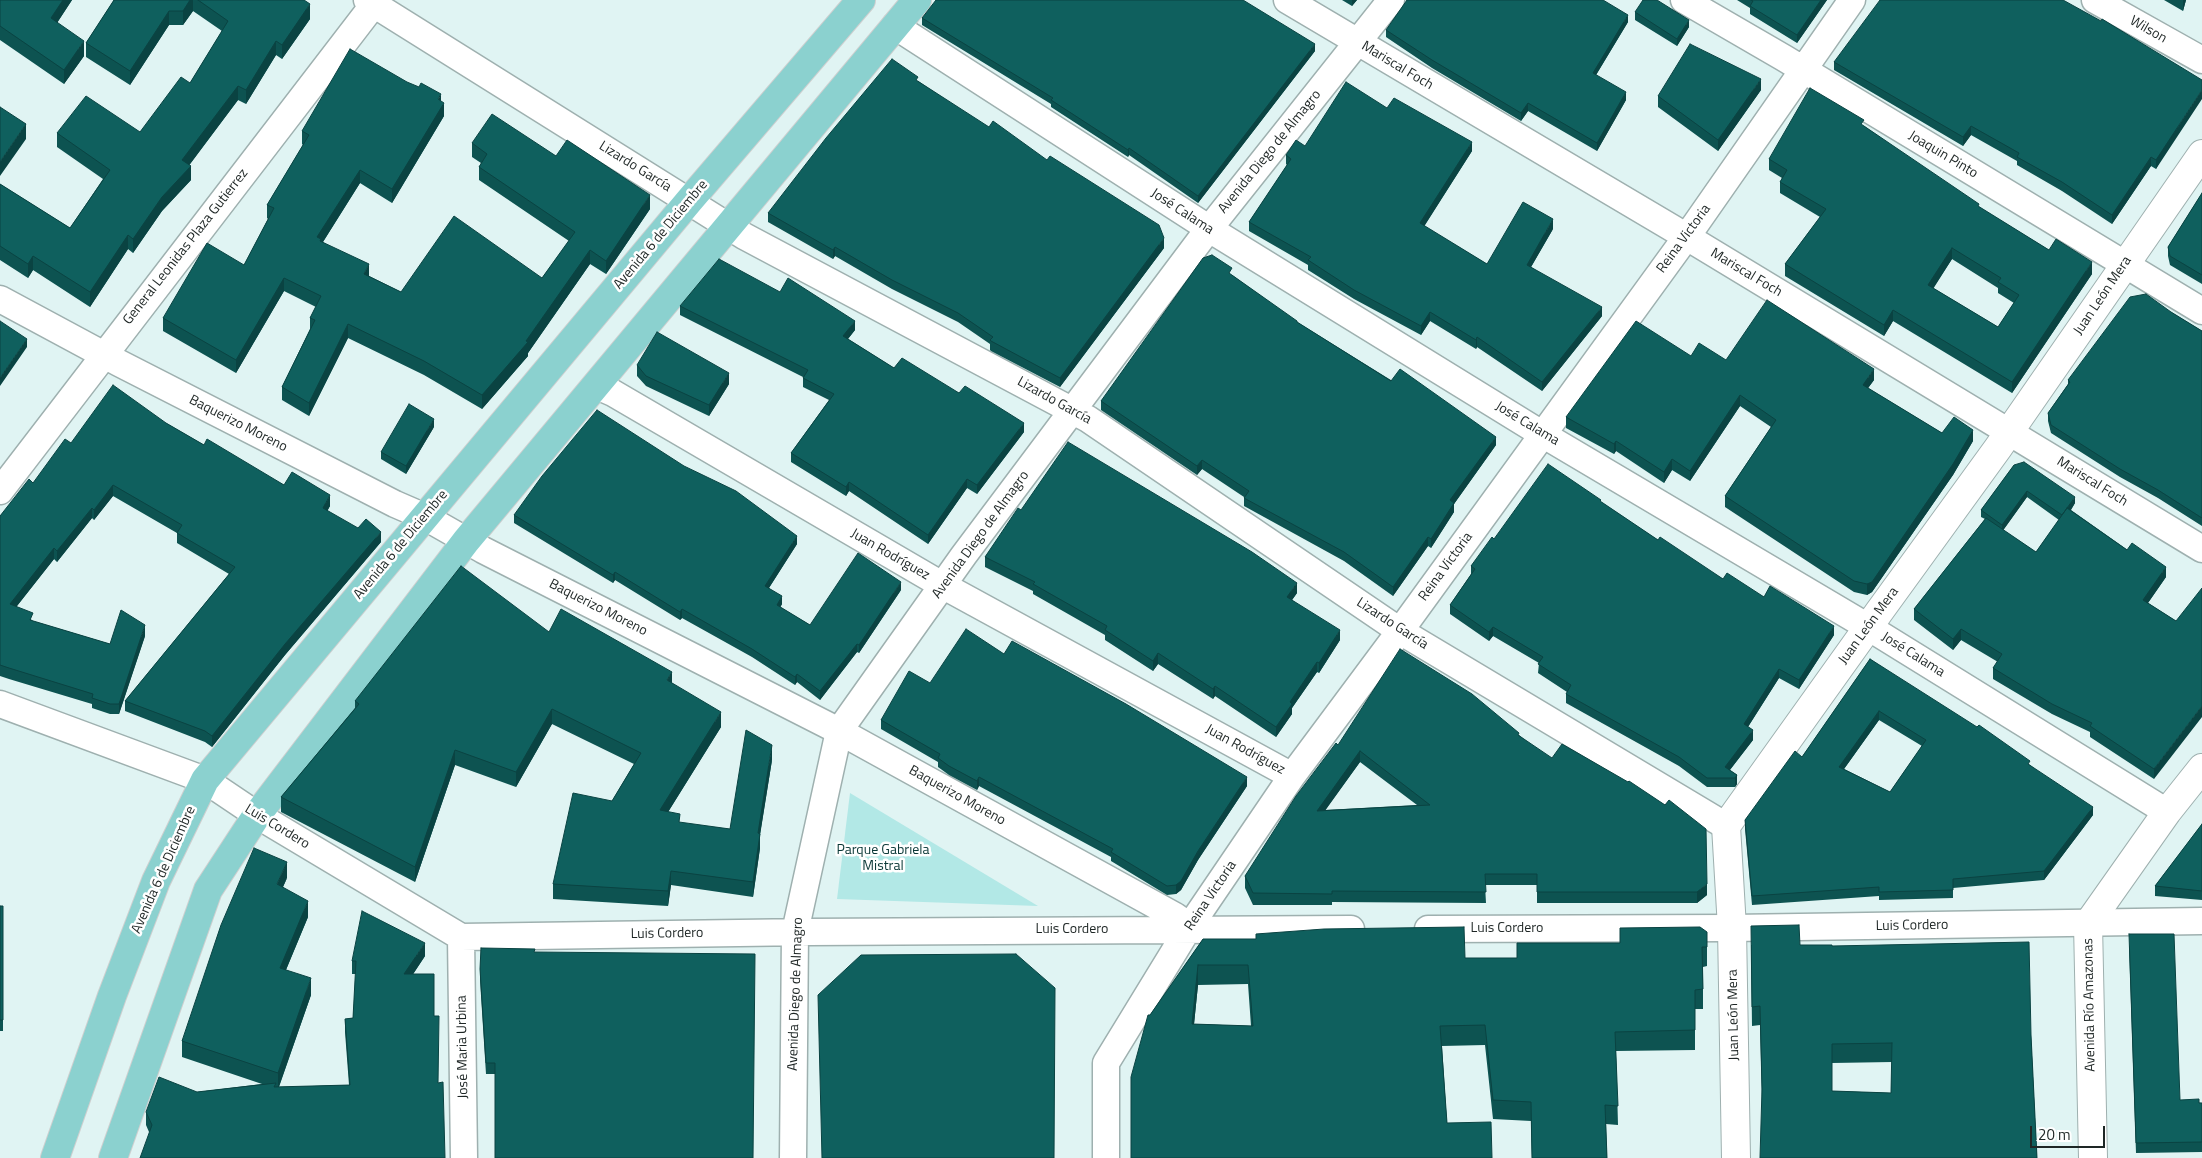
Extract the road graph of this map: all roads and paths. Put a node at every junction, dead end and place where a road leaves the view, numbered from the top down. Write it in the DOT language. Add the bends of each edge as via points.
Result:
graph roads {
  1 [pos="861,0"];
  2 [pos="917,0"];
  3 [pos="1287,0"];
  4 [pos="1391,0"];
  5 [pos="1684,0"];
  6 [pos="1852,0"];
  7 [pos="2095,0"];
  8 [pos="371,2"];
  9 [pos="894,26"];
  10 [pos="1358,43"];
  11 [pos="2202,60"];
  12 [pos="1804,71"];
  13 [pos="2202,154"];
  14 [pos="689,201"];
  15 [pos="729,227"];
  16 [pos="1209,229"];
  17 [pos="1686,237"];
  18 [pos="2126,264"];
  19 [pos="0,299"];
  20 [pos="2202,311"];
  21 [pos="103,354"];
  22 [pos="597,386"];
  23 [pos="1073,411"];
  24 [pos="2010,432"];
  25 [pos="1542,434"];
  26 [pos="0,491"];
  27 [pos="425,517"];
  28 [pos="466,541"];
  29 [pos="2202,549"];
  30 [pos="942,586"];
  31 [pos="1868,627"];
  32 [pos="1400,631"];
  33 [pos="0,704"];
  34 [pos="839,731"];
  35 [pos="2202,768"];
  36 [pos="1292,776"];
  37 [pos="205,780"];
  38 [pos="2167,812"];
  39 [pos="257,816"];
  40 [pos="1726,826"];
  41 [pos="2202,921"];
  42 [pos="2088,924"];
  43 [pos="1732,928"];
  44 [pos="1379,929"];
  45 [pos="1408,929"];
  46 [pos="1188,930"];
  47 [pos="795,932"];
  48 [pos="461,937"];
  49 [pos="55,1158"];
  50 [pos="113,1158"];
  51 [pos="464,1158"];
  52 [pos="793,1158"];
  53 [pos="1106,1158"];
  54 [pos="1736,1158"];
  55 [pos="2093,1158"];
  1 -- 14 [label="main road, Avenida 6 de Diciembre"];
  2 -- 9 [label="main road"];
  3 -- 10 [label="street, Mariscal Foch"];
  4 -- 10 [label="street, Avenida Diego de Almagro"];
  5 -- 12 [label="street, Joaquin Pinto"];
  6 -- 12 [label="street, Reina Victoria"];
  7 -- 11 [label="street, Wilson"];
  8 -- 14 [label="street, Lizardo García"];
  8 -- 21 [label="street, General Leonidas Plaza Gutierrez"];
  9 -- 15 [label="main road"];
  9 -- 16 [label="street, José Calama"];
  10 -- 16 [label="street, Avenida Diego de Almagro"];
  10 -- 17 [label="street, Mariscal Foch"];
  12 -- 17 [label="street, Reina Victoria"];
  12 -- 18 [label="street, Joaquin Pinto"];
  13 -- 18 [label="street, Juan León Mera"];
  14 -- 15 [label="street, Lizardo García"];
  14 -- 27 [label="main road, Avenida 6 de Diciembre"];
  15 -- 22 [label="main road"];
  15 -- 23 [label="street, Lizardo García"];
  16 -- 23 [label="street, Avenida Diego de Almagro"];
  16 -- 25 [label="street, José Calama"];
  17 -- 24 [label="street, Mariscal Foch"];
  17 -- 25 [label="street, Reina Victoria"];
  18 -- 20 [label="street, Joaquin Pinto"];
  18 -- 24 [label="street, Juan León Mera"];
  19 -- 21 [label="street, Baquerizo Moreno"];
  21 -- 26 [label="street, General Leonidas Plaza Gutierrez"];
  21 -- 27 [label="street, Baquerizo Moreno"];
  22 -- 28 [label="main road"];
  22 -- 30 [label="street, Juan Rodríguez"];
  23 -- 30 [label="street, Avenida Diego de Almagro"];
  23 -- 32 [label="street, Lizardo García"];
  24 -- 29 [label="street, Mariscal Foch"];
  24 -- 31 [label="street, Juan León Mera"];
  25 -- 31 [label="street, José Calama"];
  25 -- 32 [label="street, Reina Victoria"];
  27 -- 28 [label="street, Baquerizo Moreno"];
  27 -- 37 [label="main road, Avenida 6 de Diciembre"];
  28 -- 34 [label="street, Baquerizo Moreno"];
  28 -- 39 [label="main road"];
  30 -- 34 [label="street, Avenida Diego de Almagro"];
  30 -- 36 [label="street, Juan Rodríguez"];
  31 -- 38 [label="street, José Calama"];
  31 -- 40 [label="street, Juan León Mera"];
  32 -- 36 [label="street, Reina Victoria"];
  32 -- 40 [label="street, Lizardo García"];
  33 -- 37 [label="street, Luis Cordero"];
  34 -- 46 [label="street, Baquerizo Moreno" via="1175,916"];
  34 -- 47 [label="street, Avenida Diego de Almagro"];
  35 -- 38 [label="street, Avenida Río Amazonas"];
  36 -- 46 [label="street, Reina Victoria"];
  37 -- 39 [label="street, Luis Cordero"];
  37 -- 49 [label="main road, Avenida 6 de Diciembre" via="156,881"];
  38 -- 42 [label="street, Avenida Río Amazonas"];
  39 -- 48 [label="street, Luis Cordero"];
  39 -- 50 [label="main road" via="208,890"];
  40 -- 43 [label="street, Juan León Mera"];
  41 -- 42 [label="street, Luis Cordero"];
  42 -- 43 [label="street, Luis Cordero"];
  42 -- 55 [label="street, Avenida Río Amazonas"];
  43 -- 45 [label="street, Luis Cordero"];
  43 -- 54 [label="street, Juan León Mera"];
  44 -- 46 [label="street, Luis Cordero"];
  46 -- 47 [label="street, Luis Cordero"];
  46 -- 53 [label="street, Reina Victoria" via="1106,1063"];
  47 -- 48 [label="street, Luis Cordero"];
  47 -- 52 [label="street, Avenida Diego de Almagro"];
  48 -- 51 [label="street, José Maria Urbina"];
}
